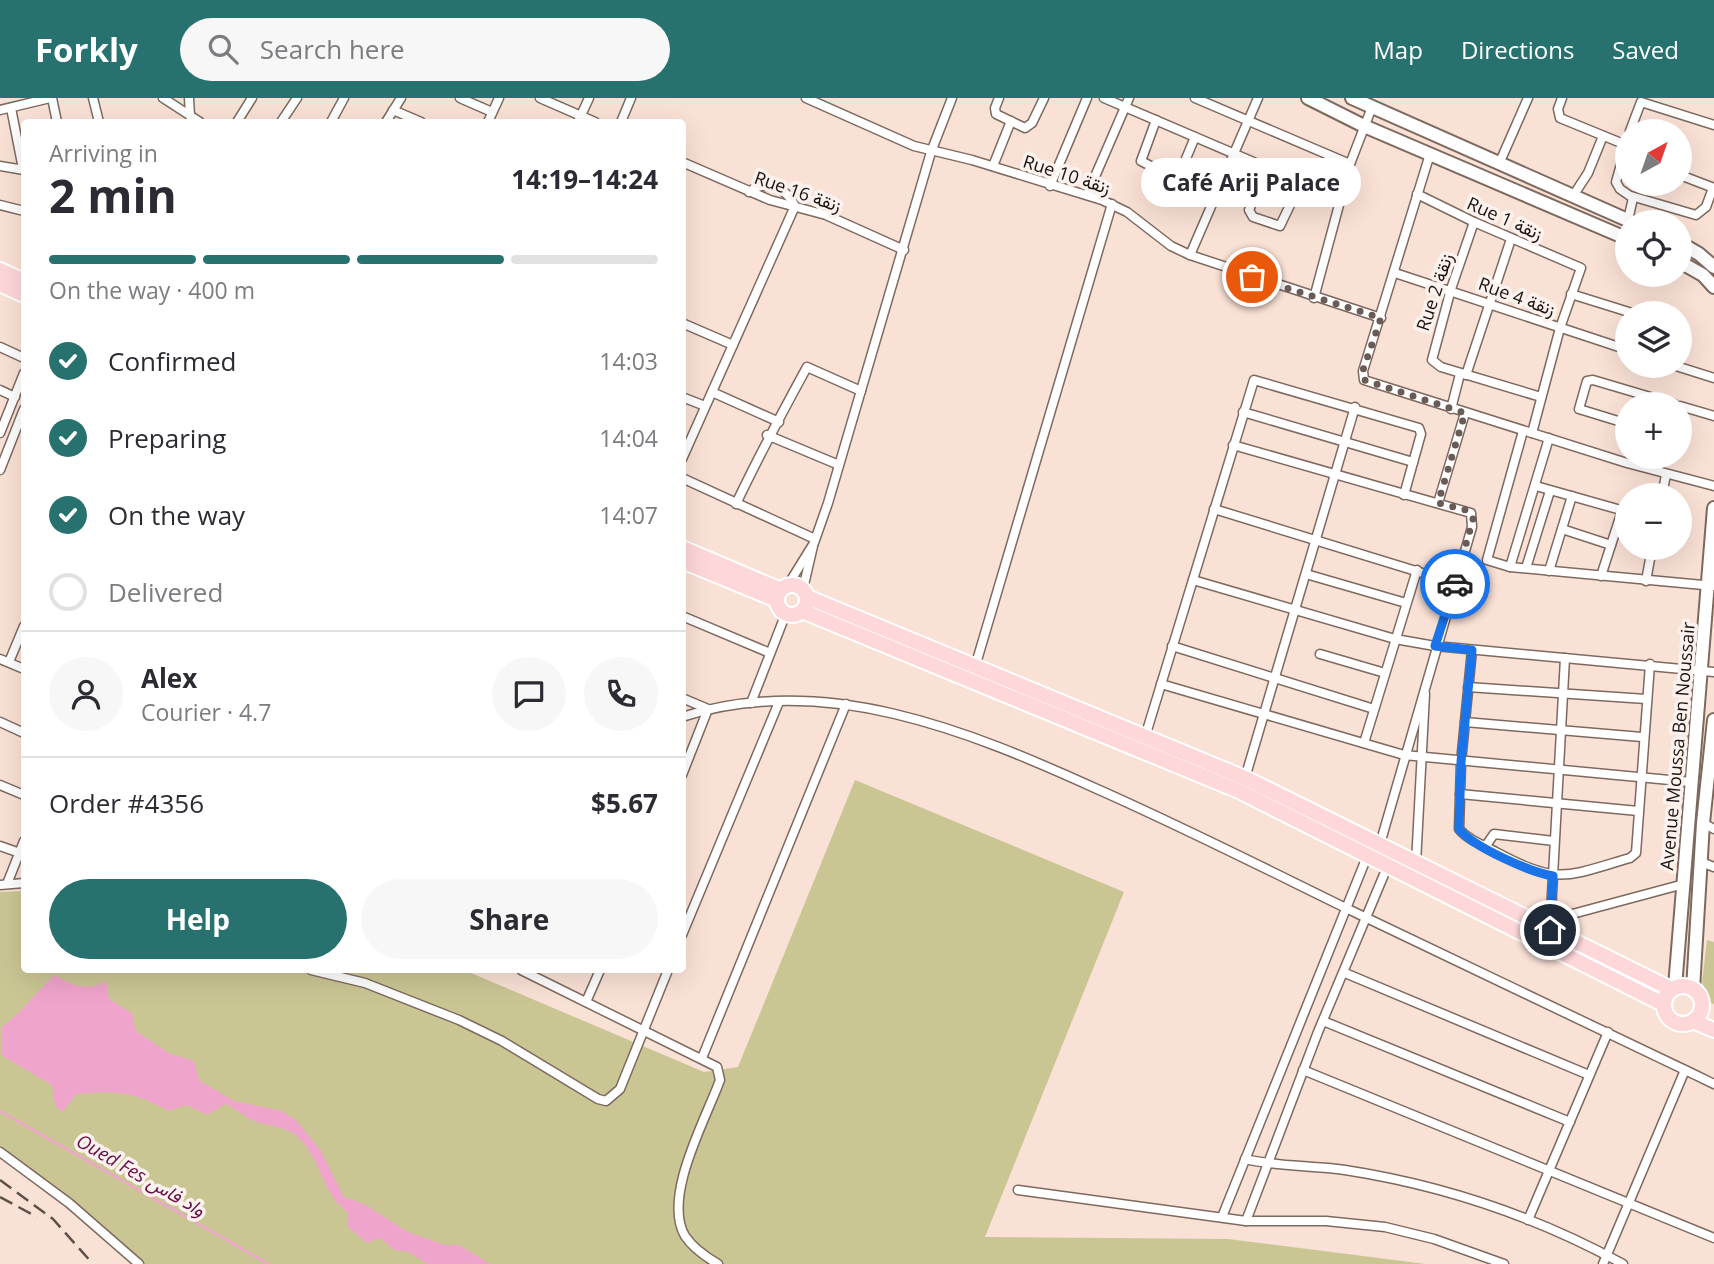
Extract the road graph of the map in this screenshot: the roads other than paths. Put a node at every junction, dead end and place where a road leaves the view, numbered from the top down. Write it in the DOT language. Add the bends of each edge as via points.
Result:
graph roads {
  1 [pos="51,98"];
  2 [pos="93,98"];
  3 [pos="189,98"];
  4 [pos="252,98"];
  5 [pos="297,98"];
  6 [pos="344,98"];
  7 [pos="401,98"];
  8 [pos="460,98"];
  9 [pos="499,98"];
  10 [pos="589,98"];
  11 [pos="631,98"];
  12 [pos="952,98"];
  13 [pos="999,98"];
  14 [pos="1044,98"];
  15 [pos="1087,98"];
  16 [pos="1104,98"];
  17 [pos="1129,98"];
  18 [pos="1195,98"];
  19 [pos="1258,98"];
  20 [pos="1308,98"];
  21 [pos="1352,98"];
  22 [pos="1528,98"];
  23 [pos="1561,98"];
  24 [pos="1631,98"];
  25 [pos="167,99"];
  26 [pos="543,99"];
  27 [pos="812,99"];
  28 [pos="1641,102"];
  29 [pos="1125,107"];
  30 [pos="1372,107"];
  31 [pos="11,108"];
  32 [pos="0,110"];
  33 [pos="393,110"];
  34 [pos="492,112"];
  35 [pos="190,116"];
  36 [pos="56,119"];
  37 [pos="98,119"];
  38 [pos="195,119"];
  39 [pos="239,119"];
  40 [pos="283,119"];
  41 [pos="333,119"];
  42 [pos="388,119"];
  43 [pos="414,119"];
  44 [pos="489,119"];
  45 [pos="577,119"];
  46 [pos="579,119"];
  47 [pos="622,119"];
  48 [pos="1635,119"];
  49 [pos="1156,120"];
  50 [pos="1011,121"];
  51 [pos="1248,121"];
  52 [pos="1714,125"];
  53 [pos="1364,126"];
  54 [pos="1603,136"];
  55 [pos="1195,137"];
  56 [pos="1615,142"];
  57 [pos="931,152"];
  58 [pos="1234,153"];
  59 [pos="1430,154"];
  60 [pos="21,156"];
  61 [pos="686,164"];
  62 [pos="1350,164"];
  63 [pos="1499,164"];
  64 [pos="0,166"];
  65 [pos="993,166"];
  66 [pos="1268,167"];
  67 [pos="21,170"];
  68 [pos="1692,180"];
  69 [pos="1301,182"];
  70 [pos="1050,186"];
  71 [pos="1714,188"];
  72 [pos="749,192"];
  73 [pos="1418,194"];
  74 [pos="1087,195"];
  75 [pos="1573,196"];
  76 [pos="1631,196"];
  77 [pos="1340,199"];
  78 [pos="1112,204"];
  79 [pos="0,205"];
  80 [pos="795,206"];
  81 [pos="21,210"];
  82 [pos="1632,210"];
  83 [pos="1615,214"];
  84 [pos="1474,222"];
  85 [pos="1615,233"];
  86 [pos="1511,239"];
  87 [pos="904,250"];
  88 [pos="1692,250"];
  89 [pos="1190,256"];
  90 [pos="1714,267"];
  91 [pos="1692,269"];
  92 [pos="0,270"];
  93 [pos="1395,273"];
  94 [pos="21,280"];
  95 [pos="0,284"];
  96 [pos="1714,287"];
  97 [pos="1451,289"];
  98 [pos="21,294"];
  99 [pos="1572,295"];
  100 [pos="1314,298"];
  101 [pos="1491,302"];
  102 [pos="1615,308"];
  103 [pos="1381,318"];
  104 [pos="686,325"];
  105 [pos="1560,328"];
  106 [pos="733,345"];
  107 [pos="1615,346"];
  108 [pos="0,347"];
  109 [pos="21,357"];
  110 [pos="1692,371"];
  111 [pos="1463,374"];
  112 [pos="1714,378"];
  113 [pos="21,381"];
  114 [pos="0,390"];
  115 [pos="861,391"];
  116 [pos="712,392"];
  117 [pos="1634,392"];
  118 [pos="15,397"];
  119 [pos="1541,397"];
  120 [pos="686,399"];
  121 [pos="705,406"];
  122 [pos="1354,407"];
  123 [pos="1451,409"];
  124 [pos="1692,410"];
  125 [pos="1242,412"];
  126 [pos="1465,413"];
  127 [pos="1714,416"];
  128 [pos="1615,420"];
  129 [pos="779,422"];
  130 [pos="21,427"];
  131 [pos="1527,432"];
  132 [pos="0,433"];
  133 [pos="767,435"];
  134 [pos="1549,438"];
  135 [pos="1345,441"];
  136 [pos="1233,445"];
  137 [pos="686,450"];
  138 [pos="1413,462"];
  139 [pos="839,465"];
  140 [pos="0,470"];
  141 [pos="1666,475"];
  142 [pos="1334,476"];
  143 [pos="686,480"];
  144 [pos="1664,483"];
  145 [pos="1536,486"];
  146 [pos="1714,486"];
  147 [pos="1550,491"];
  148 [pos="1404,495"];
  149 [pos="1572,496"];
  150 [pos="1438,503"];
  151 [pos="736,504"];
  152 [pos="1615,508"];
  153 [pos="1714,508"];
  154 [pos="1214,509"];
  155 [pos="1562,529"];
  156 [pos="1615,535"];
  157 [pos="1316,540"];
  158 [pos="814,541"];
  159 [pos="1611,545"];
  160 [pos="686,550"];
  161 [pos="1650,560"];
  162 [pos="686,563"];
  163 [pos="1510,567"];
  164 [pos="1526,568"];
  165 [pos="1417,570"];
  166 [pos="1549,571"];
  167 [pos="1306,574"];
  168 [pos="1601,576"];
  169 [pos="1193,580"];
  170 [pos="1646,581"];
  171 [pos="1455,583"];
  172 [pos="1711,586"];
  173 [pos="782,592"];
  174 [pos="805,593"];
  175 [pos="1406,603"];
  176 [pos="1295,610"];
  177 [pos="802,611"];
  178 [pos="786,613"];
  179 [pos="686,618"];
  180 [pos="21,633"];
  181 [pos="1395,639"];
  182 [pos="1172,646"];
  183 [pos="1435,646"];
  184 [pos="1472,650"];
  185 [pos="771,653"];
  186 [pos="1320,654"];
  187 [pos="1565,658"];
  188 [pos="0,659"];
  189 [pos="9,662"];
  190 [pos="1650,664"];
  191 [pos="21,667"];
  192 [pos="975,667"];
  193 [pos="1707,672"];
  194 [pos="1385,673"];
  195 [pos="1275,678"];
  196 [pos="1426,682"];
  197 [pos="1161,684"];
  198 [pos="1468,687"];
  199 [pos="1562,694"];
  200 [pos="1646,699"];
  201 [pos="686,700"];
  202 [pos="779,702"];
  203 [pos="751,703"];
  204 [pos="846,704"];
  205 [pos="708,709"];
  206 [pos="1374,709"];
  207 [pos="1264,713"];
  208 [pos="686,716"];
  209 [pos="1714,720"];
  210 [pos="0,722"];
  211 [pos="1465,722"];
  212 [pos="1560,731"];
  213 [pos="21,732"];
  214 [pos="1145,737"];
  215 [pos="1642,737"];
  216 [pos="1364,743"];
  217 [pos="1404,755"];
  218 [pos="1423,758"];
  219 [pos="1461,762"];
  220 [pos="686,765"];
  221 [pos="1557,769"];
  222 [pos="1692,769"];
  223 [pos="1712,771"];
  224 [pos="1245,778"];
  225 [pos="1641,778"];
  226 [pos="1690,782"];
  227 [pos="0,785"];
  228 [pos="21,794"];
  229 [pos="1460,794"];
  230 [pos="1556,805"];
  231 [pos="1709,806"];
  232 [pos="1639,811"];
  233 [pos="1708,826"];
  234 [pos="1554,841"];
  235 [pos="1380,844"];
  236 [pos="0,846"];
  237 [pos="1485,847"];
  238 [pos="21,850"];
  239 [pos="20,853"];
  240 [pos="1368,854"];
  241 [pos="1700,862"];
  242 [pos="1416,863"];
  243 [pos="1388,864"];
  244 [pos="1714,867"];
  245 [pos="1553,876"];
  246 [pos="1684,884"];
  247 [pos="4,885"];
  248 [pos="1347,908"];
  249 [pos="1367,918"];
  250 [pos="686,925"];
  251 [pos="1550,925"];
  252 [pos="323,973"];
  253 [pos="527,973"];
  254 [pos="599,973"];
  255 [pos="667,973"];
  256 [pos="1345,973"];
  257 [pos="1673,988"];
  258 [pos="1693,989"];
  259 [pos="586,1002"];
  260 [pos="1663,1004"];
  261 [pos="1708,1010"];
  262 [pos="1323,1021"];
  263 [pos="1693,1021"];
  264 [pos="643,1030"];
  265 [pos="1714,1030"];
  266 [pos="1608,1032"];
  267 [pos="702,1058"];
  268 [pos="1303,1070"];
  269 [pos="1685,1070"];
  270 [pos="1589,1075"];
  271 [pos="1714,1084"];
  272 [pos="1570,1122"];
  273 [pos="0,1152"];
  274 [pos="1244,1159"];
  275 [pos="1266,1164"];
  276 [pos="1549,1171"];
  277 [pos="1018,1190"];
  278 [pos="1629,1203"];
  279 [pos="1222,1217"];
  280 [pos="1528,1220"];
  281 [pos="1246,1221"];
  282 [pos="1714,1238"];
  283 [pos="1605,1260"];
  284 [pos="139,1264"];
  285 [pos="718,1264"];
  286 [pos="1504,1264"];
  287 [pos="1623,1264"];
  1 -- 31 [label="street"];
  1 -- 36 [label="street"];
  2 -- 37 [label="street"];
  3 -- 35 [label="street"];
  4 -- 39 [label="street"];
  5 -- 40 [label="street"];
  6 -- 41 [label="street"];
  7 -- 33 [label="street"];
  8 -- 34 [label="street"];
  9 -- 34 [label="street"];
  10 -- 46 [label="street"];
  11 -- 47 [label="street"];
  12 -- 57 [label="street"];
  13 -- 50 [label="street" via="995,111"];
  14 -- 50 [label="street" via="1028,128"];
  15 -- 70 [label="street"];
  16 -- 29 [label="street"];
  17 -- 29 [label="street"];
  18 -- 51 [label="street"];
  19 -- 51 [label="street"];
  20 -- 53 [label="street"];
  21 -- 30 [label="street"];
  22 -- 63 [label="street"];
  23 -- 54 [label="street" via="1560,118"];
  24 -- 28 [label="street"];
  25 -- 35 [label="street"];
  26 -- 45 [label="street"];
  27 -- 57 [label="street, Rue 10 زنقة"];
  28 -- 48 [label="street"];
  28 -- 52 [label="street"];
  29 -- 49 [label="street"];
  29 -- 74 [label="street"];
  30 -- 53 [label="street"];
  30 -- 63 [label="street"];
  31 -- 32 [label="street"];
  31 -- 60 [label="street"];
  33 -- 42 [label="street"];
  33 -- 43 [label="street"];
  34 -- 44 [label="street"];
  35 -- 38 [label="street"];
  49 -- 55 [label="street"];
  49 -- 55 [label="street" via="1141,162 1172,177 1180,173"];
  50 -- 65 [label="street"];
  51 -- 58 [label="street"];
  51 -- 62 [label="street"];
  53 -- 59 [label="street"];
  53 -- 62 [label="street"];
  54 -- 56 [label="street"];
  54 -- 75 [label="street"];
  55 -- 58 [label="street"];
  57 -- 65 [label="street, Rue 10 زنقة"];
  57 -- 87 [label="street"];
  58 -- 66 [label="street"];
  58 -- 89 [label="street"];
  59 -- 73 [label="street"];
  59 -- 85 [label="street"];
  61 -- 72 [label="street, Rue 16 زنقة"];
  62 -- 77 [label="street"];
  63 -- 75 [label="street"];
  64 -- 67 [label="street"];
  65 -- 70 [label="street, Rue 10 زنقة"];
  66 -- 69 [label="street"];
  66 -- 69 [label="street" via="1249,210 1253,217 1280,226"];
  68 -- 71 [label="street"];
  69 -- 77 [label="street"];
  70 -- 74 [label="street, Rue 10 زنقة"];
  71 -- 76 [label="street" via="1696,215"];
  72 -- 80 [label="street, Rue 16 زنقة"];
  72 -- 80 [label="street" via="761,185 779,189"];
  73 -- 84 [label="street, Rue 1 زنقة"];
  73 -- 93 [label="street"];
  74 -- 78 [label="street, Rue 10 زنقة"];
  75 -- 83 [label="street"];
  76 -- 82 [label="street"];
  77 -- 100 [label="street"];
  78 -- 89 [label="street, Rue 10 زنقة"];
  78 -- 192 [label="street"];
  79 -- 81 [label="street"];
  80 -- 87 [label="street, Rue 16 زنقة"];
  80 -- 106 [label="street"];
  84 -- 86 [label="street, Rue 1 زنقة"];
  84 -- 97 [label="street, Rue 2 زنقة"];
  86 -- 99 [label="street, Rue 1 زنقة" via="1581,268"];
  86 -- 101 [label="street"];
  87 -- 115 [label="street"];
  88 -- 90 [label="street"];
  89 -- 100 [label="street, Rue 10 زنقة"];
  91 -- 96 [label="street"];
  92 -- 94 [label="main road"];
  93 -- 97 [label="street, Rue 4 زنقة"];
  93 -- 103 [label="street"];
  95 -- 98 [label="main road"];
  97 -- 101 [label="street, Rue 4 زنقة"];
  97 -- 111 [label="street, Rue 2 زنقة" via="1432,360 1441,368"];
  99 -- 102 [label="street"];
  99 -- 105 [label="street"];
  100 -- 103 [label="street, Rue 10 زنقة"];
  101 -- 105 [label="street, Rue 4 زنقة"];
  101 -- 111 [label="street"];
  103 -- 123 [label="street" via="1363,370 1364,380"];
  104 -- 106 [label="street"];
  105 -- 107 [label="street, Rue 4 زنقة"];
  105 -- 119 [label="street"];
  106 -- 116 [label="street"];
  108 -- 109 [label="street"];
  110 -- 112 [label="street"];
  111 -- 119 [label="street"];
  111 -- 123 [label="street"];
  113 -- 118 [label="street"];
  114 -- 118 [label="street"];
  115 -- 129 [label="street" via="807,368"];
  115 -- 139 [label="street"];
  116 -- 121 [label="street"];
  116 -- 129 [label="street"];
  117 -- 128 [label="street" via="1587,381 1579,409"];
  118 -- 132 [label="street"];
  119 -- 131 [label="street"];
  120 -- 121 [label="street"];
  121 -- 137 [label="street"];
  122 -- 125 [label="street" via="1258,378 1252,382"];
  122 -- 135 [label="street"];
  122 -- 138 [label="street" via="1419,428"];
  123 -- 126 [label="street"];
  124 -- 127 [label="street"];
  125 -- 135 [label="street"];
  125 -- 136 [label="street"];
  126 -- 131 [label="street"];
  126 -- 150 [label="street"];
  129 -- 133 [label="street"];
  130 -- 140 [label="street"];
  131 -- 134 [label="street"];
  131 -- 163 [label="street" via="1486,557"];
  133 -- 139 [label="street"];
  133 -- 151 [label="street"];
  134 -- 141 [label="street"];
  134 -- 145 [label="street"];
  135 -- 138 [label="street"];
  135 -- 142 [label="street"];
  136 -- 142 [label="street"];
  136 -- 154 [label="street"];
  138 -- 148 [label="street"];
  139 -- 158 [label="street"];
  141 -- 144 [label="street"];
  141 -- 146 [label="street"];
  142 -- 148 [label="street"];
  142 -- 157 [label="street"];
  143 -- 151 [label="street"];
  145 -- 147 [label="street"];
  145 -- 163 [label="street"];
  147 -- 149 [label="street"];
  147 -- 164 [label="street"];
  148 -- 150 [label="street"];
  149 -- 152 [label="street"];
  149 -- 155 [label="street"];
  150 -- 171 [label="street" via="1466,510 1473,519"];
  151 -- 158 [label="street"];
  153 -- 172 [label="street, Avenue Moussa Ben Noussair"];
  154 -- 157 [label="street"];
  154 -- 169 [label="street"];
  155 -- 159 [label="street"];
  155 -- 166 [label="street"];
  156 -- 159 [label="street"];
  157 -- 165 [label="street"];
  157 -- 167 [label="street"];
  158 -- 173 [label="street"];
  158 -- 174 [label="street"];
  159 -- 168 [label="street"];
  160 -- 173 [label="main road"];
  161 -- 170 [label="street"];
  162 -- 173 [label="main road"];
  163 -- 164 [label="street"];
  164 -- 166 [label="street"];
  165 -- 171 [label="street"];
  165 -- 175 [label="street"];
  166 -- 168 [label="street"];
  167 -- 175 [label="street"];
  167 -- 176 [label="street"];
  168 -- 170 [label="street"];
  169 -- 176 [label="street"];
  169 -- 182 [label="street"];
  170 -- 172 [label="street"];
  171 -- 183 [label="street"];
  172 -- 193 [label="street, Avenue Moussa Ben Noussair"];
  173 -- 174 [label="main road"];
  173 -- 178 [label="main road"];
  174 -- 177 [label="main road"];
  174 -- 192 [label="main road"];
  175 -- 181 [label="street"];
  176 -- 181 [label="street"];
  176 -- 195 [label="street"];
  177 -- 178 [label="main road"];
  177 -- 240 [label="main road" via="1202,775"];
  178 -- 185 [label="street"];
  179 -- 185 [label="street"];
  180 -- 189 [label="street"];
  181 -- 183 [label="street"];
  181 -- 194 [label="street"];
  182 -- 195 [label="street"];
  182 -- 197 [label="street"];
  183 -- 184 [label="street"];
  183 -- 196 [label="street"];
  184 -- 187 [label="street"];
  184 -- 198 [label="street"];
  185 -- 203 [label="street"];
  186 -- 194 [label="street"];
  187 -- 190 [label="street"];
  187 -- 199 [label="street"];
  188 -- 189 [label="street"];
  189 -- 191 [label="street"];
  190 -- 193 [label="street"];
  190 -- 200 [label="street"];
  192 -- 214 [label="main road"];
  193 -- 222 [label="street, Avenue Moussa Ben Noussair"];
  194 -- 206 [label="street"];
  195 -- 206 [label="street"];
  195 -- 207 [label="street"];
  196 -- 217 [label="street"];
  196 -- 218 [label="street"];
  197 -- 207 [label="street"];
  197 -- 214 [label="street"];
  198 -- 199 [label="street"];
  198 -- 211 [label="street"];
  199 -- 200 [label="street"];
  199 -- 212 [label="street"];
  200 -- 215 [label="street"];
  201 -- 205 [label="street"];
  202 -- 203 [label="street"];
  202 -- 204 [label="street"];
  202 -- 250 [label="street"];
  203 -- 205 [label="street"];
  204 -- 248 [label="street" via="887,711 1012,753 1173,822"];
  204 -- 267 [label="street"];
  205 -- 208 [label="street"];
  205 -- 220 [label="street"];
  206 -- 216 [label="street"];
  207 -- 216 [label="street"];
  207 -- 224 [label="street"];
  209 -- 223 [label="street, Avenue Moussa Ben Noussair"];
  210 -- 213 [label="street"];
  211 -- 212 [label="street"];
  211 -- 219 [label="street"];
  212 -- 215 [label="street"];
  212 -- 221 [label="street"];
  214 -- 224 [label="main road"];
  215 -- 225 [label="street"];
  216 -- 217 [label="street"];
  217 -- 218 [label="street"];
  217 -- 235 [label="street"];
  218 -- 219 [label="street"];
  218 -- 242 [label="street"];
  219 -- 221 [label="street"];
  219 -- 229 [label="street"];
  221 -- 225 [label="street"];
  221 -- 230 [label="street"];
  222 -- 223 [label="street"];
  222 -- 226 [label="street, Avenue Moussa Ben Noussair"];
  223 -- 231 [label="street, Avenue Moussa Ben Noussair"];
  224 -- 235 [label="main road"];
  225 -- 226 [label="street"];
  225 -- 232 [label="street"];
  226 -- 246 [label="street, Avenue Moussa Ben Noussair"];
  227 -- 228 [label="street"];
  229 -- 230 [label="street"];
  229 -- 237 [label="street" via="1459,829"];
  230 -- 232 [label="street"];
  230 -- 234 [label="street"];
  231 -- 233 [label="street, Avenue Moussa Ben Noussair"];
  232 -- 245 [label="street" via="1636,853 1630,858"];
  233 -- 241 [label="street, Avenue Moussa Ben Noussair"];
  234 -- 237 [label="street" via="1494,835"];
  234 -- 245 [label="street"];
  235 -- 242 [label="main road"];
  236 -- 239 [label="street"];
  237 -- 245 [label="street"];
  238 -- 239 [label="street"];
  239 -- 247 [label="street"];
  240 -- 243 [label="main road"];
  240 -- 248 [label="street"];
  241 -- 244 [label="street"];
  241 -- 258 [label="street, Avenue Moussa Ben Noussair"];
  242 -- 251 [label="main road"];
  243 -- 249 [label="street"];
  243 -- 260 [label="main road"];
  245 -- 251 [label="street"];
  246 -- 251 [label="street"];
  246 -- 257 [label="street, Avenue Moussa Ben Noussair"];
  248 -- 249 [label="street"];
  248 -- 274 [label="street"];
  249 -- 256 [label="street"];
  249 -- 266 [label="street"];
  251 -- 257 [label="main road"];
  252 -- 264 [label="street" via="365,983 458,1020 502,1041 598,1100 610,1100 617,1094"];
  253 -- 259 [label="street"];
  254 -- 259 [label="street"];
  255 -- 264 [label="street"];
  256 -- 262 [label="street"];
  256 -- 270 [label="street"];
  257 -- 258 [label="main road"];
  257 -- 260 [label="main road"];
  258 -- 261 [label="main road"];
  259 -- 264 [label="street"];
  260 -- 263 [label="main road" via="1673,1022"];
  261 -- 263 [label="main road"];
  262 -- 268 [label="street"];
  262 -- 272 [label="street"];
  263 -- 265 [label="main road"];
  264 -- 267 [label="street"];
  266 -- 269 [label="street"];
  266 -- 270 [label="street"];
  267 -- 285 [label="street" via="717,1068 720,1080 683,1174 679,1216 685,1235"];
  268 -- 275 [label="street"];
  268 -- 276 [label="street"];
  269 -- 271 [label="street"];
  269 -- 278 [label="street"];
  270 -- 272 [label="street"];
  272 -- 276 [label="street"];
  273 -- 284 [label="street"];
  274 -- 275 [label="street"];
  274 -- 279 [label="street"];
  275 -- 280 [label="street" via="1345,1170 1418,1185"];
  275 -- 281 [label="street"];
  276 -- 278 [label="street"];
  276 -- 280 [label="street"];
  277 -- 279 [label="street"];
  278 -- 282 [label="street"];
  278 -- 283 [label="street"];
  279 -- 281 [label="street"];
  280 -- 283 [label="street"];
  281 -- 286 [label="street" via="1326,1220 1385,1227 1434,1238"];
  283 -- 287 [label="street"];
}
